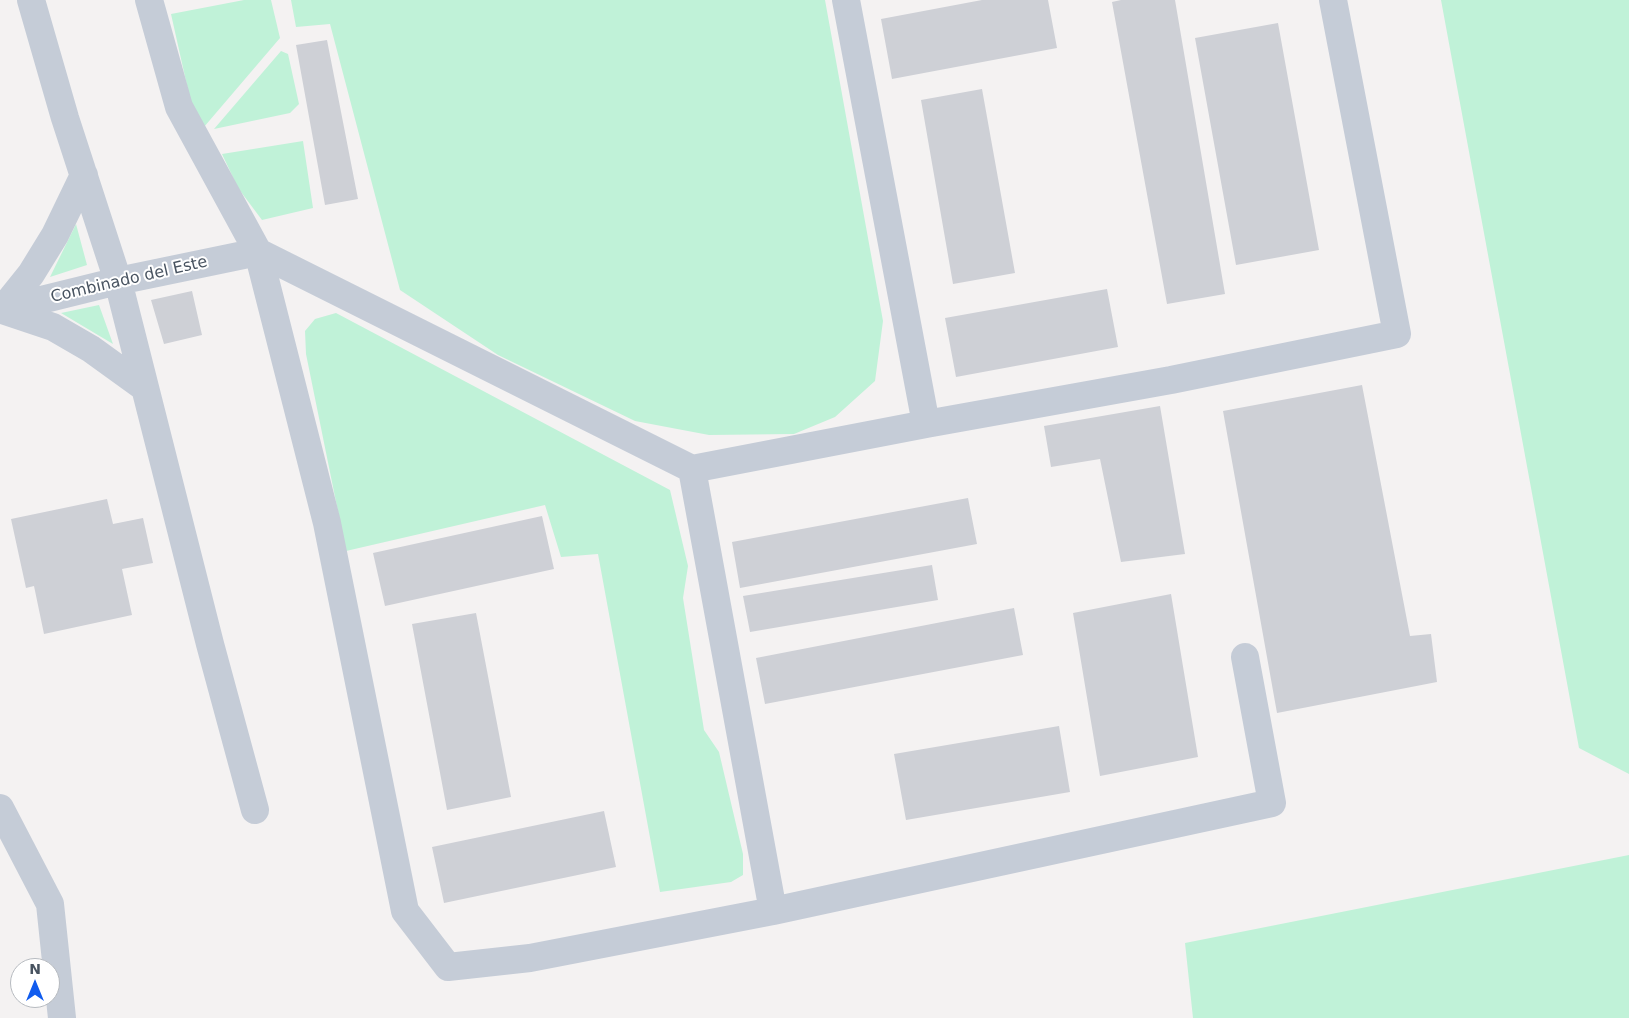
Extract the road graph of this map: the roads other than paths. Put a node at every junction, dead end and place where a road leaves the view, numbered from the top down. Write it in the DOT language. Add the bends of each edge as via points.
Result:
graph roads {
  1 [pos="31,0"];
  2 [pos="149,0"];
  3 [pos="846,0"];
  4 [pos="1333,0"];
  5 [pos="84,175"];
  6 [pos="258,252"];
  7 [pos="118,281"];
  8 [pos="1,310"];
  9 [pos="145,388"];
  10 [pos="926,424"];
  11 [pos="692,469"];
  12 [pos="1245,657"];
  13 [pos="0,808"];
  14 [pos="255,810"];
  15 [pos="773,911"];
  16 [pos="62,1018"];
  1 -- 5 [label="street"];
  2 -- 6 [label="street" via="178,107"];
  3 -- 10 [label="street"];
  4 -- 10 [label="street" via="1397,334 1172,380"];
  5 -- 7 [label="street"];
  5 -- 8 [label="street" via="55,235 31,274"];
  6 -- 7 [label="street, Combinado del Este"];
  6 -- 11 [label="street"];
  6 -- 15 [label="street" via="327,523 405,911 448,967 530,958"];
  7 -- 8 [label="street, Combinado del Este"];
  7 -- 9 [label="street"];
  8 -- 9 [label="street" via="53,327 91,349"];
  9 -- 14 [label="street"];
  10 -- 11 [label="street"];
  11 -- 15 [label="street"];
  12 -- 15 [label="street" via="1272,803"];
  13 -- 16 [label="street" via="50,904"];
}
